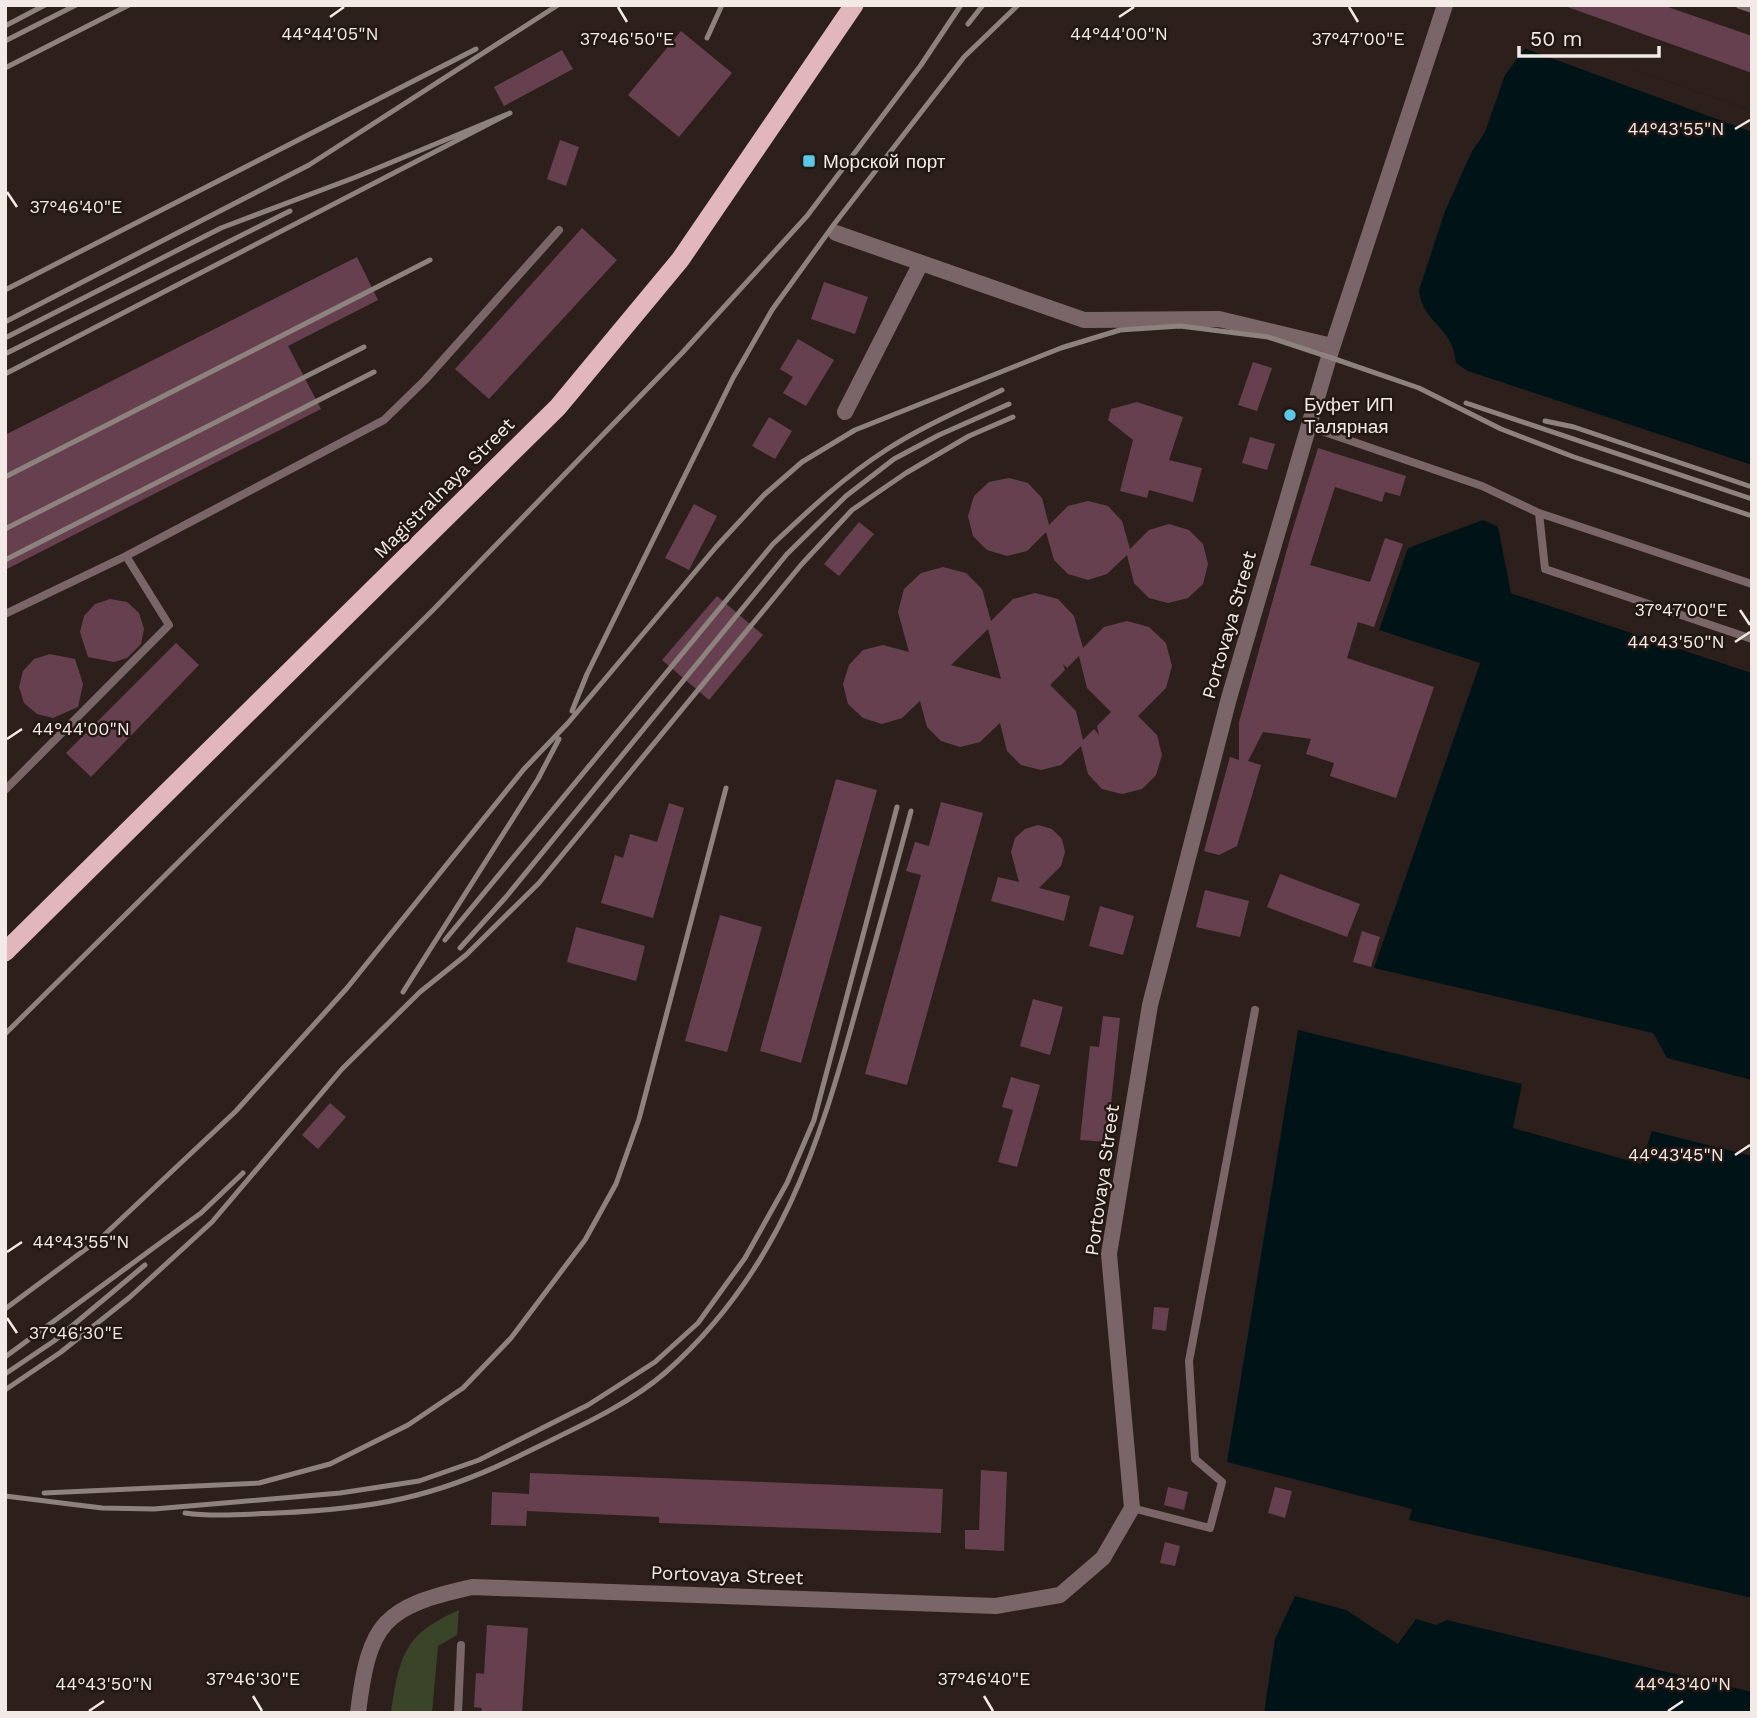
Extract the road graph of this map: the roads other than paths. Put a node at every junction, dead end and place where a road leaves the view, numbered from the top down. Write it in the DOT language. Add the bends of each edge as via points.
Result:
graph roads {
  1 [pos="854,5"];
  2 [pos="1445,5"];
  3 [pos="1740,5"];
  4 [pos="1752,9"];
  5 [pos="559,230"];
  6 [pos="836,233"];
  7 [pos="921,263"];
  8 [pos="1332,346"];
  9 [pos="845,412"];
  10 [pos="1310,427"];
  11 [pos="1539,513"];
  12 [pos="126,556"];
  13 [pos="1752,584"];
  14 [pos="5,614"];
  15 [pos="1752,639"];
  16 [pos="5,790"];
  17 [pos="5,952"];
  18 [pos="1255,1010"];
  19 [pos="1132,1508"];
  20 [pos="461,1645"];
  21 [pos="358,1713"];
  22 [pos="458,1713"];
  1 -- 17 [label="highway, Magistralnaya Street" via="680,260 558,407"];
  2 -- 8 [label="street, Portovaya Street"];
  3 -- 4 [label="lane"];
  5 -- 12 [label="lane" via="384,420"];
  6 -- 7 [label="street"];
  7 -- 8 [label="street" via="1084,320 1219,319"];
  7 -- 9 [label="street"];
  8 -- 10 [label="street, Portovaya Street"];
  10 -- 11 [label="lane" via="1482,486"];
  10 -- 19 [label="street, Portovaya Street" via="1229,698 1150,1005 1111,1241"];
  11 -- 13 [label="lane"];
  11 -- 15 [label="lane" via="1545,569"];
  12 -- 14 [label="lane"];
  12 -- 16 [label="lane" via="169,625"];
  18 -- 19 [label="lane" via="1189,1361 1195,1460 1222,1482 1210,1528"];
  19 -- 21 [label="street, Portovaya Street" via="1103,1558 1060,1595 996,1606 472,1587 424,1598 393,1615 373,1640"];
  20 -- 22 [label="lane"];
}
